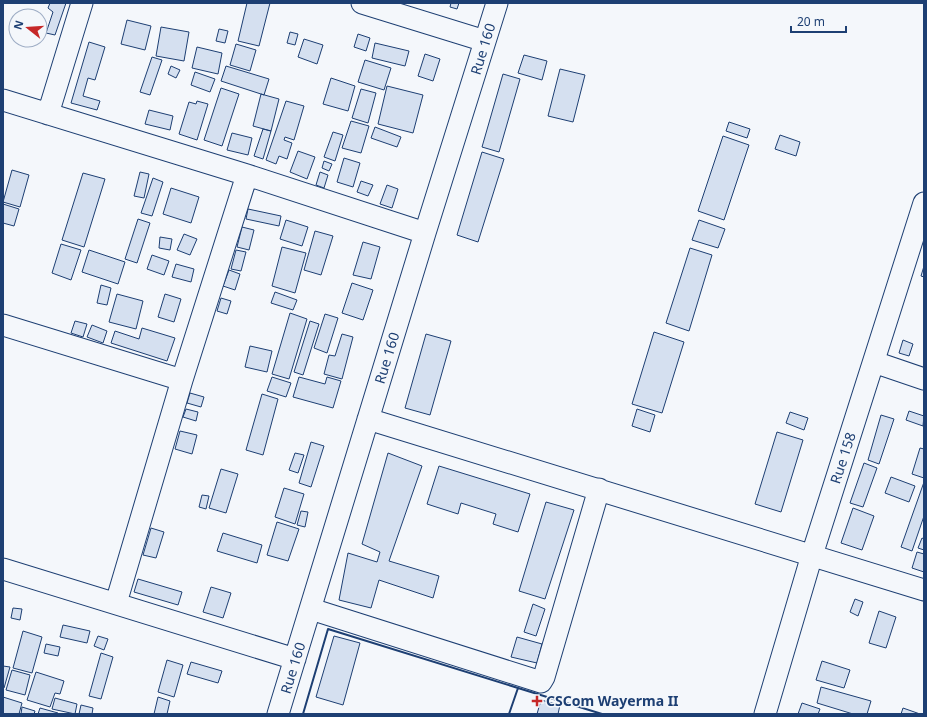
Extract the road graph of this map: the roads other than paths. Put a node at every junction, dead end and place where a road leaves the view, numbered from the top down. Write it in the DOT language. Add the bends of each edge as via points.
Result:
graph roads {
  1 [pos="82,3"];
  2 [pos="362,3"];
  3 [pos="497,3"];
  4 [pos="485,41"];
  5 [pos="3,100"];
  6 [pos="48,114"];
  7 [pos="246,175"];
  8 [pos="924,203"];
  9 [pos="425,233"];
  10 [pos="3,325"];
  11 [pos="874,362"];
  12 [pos="924,379"];
  13 [pos="182,380"];
  14 [pos="368,419"];
  15 [pos="599,490"];
  16 [pos="812,555"];
  17 [pos="3,569"];
  18 [pos="924,590"];
  19 [pos="116,603"];
  20 [pos="311,609"];
  21 [pos="296,659"];
  22 [pos="278,714"];
  23 [pos="765,714"];
  1 -- 6 [label="street"];
  2 -- 4 [label="street"];
  3 -- 4 [label="street, Rue 160"];
  4 -- 9 [label="street, Rue 160"];
  5 -- 6 [label="street"];
  6 -- 7 [label="street"];
  7 -- 9 [label="street"];
  7 -- 13 [label="street"];
  8 -- 11 [label="street, Rue 158"];
  9 -- 14 [label="street, Rue 160"];
  10 -- 13 [label="street"];
  11 -- 12 [label="street"];
  11 -- 16 [label="street, Rue 158"];
  13 -- 19 [label="street"];
  14 -- 15 [label="street"];
  14 -- 20 [label="street, Rue 160"];
  15 -- 16 [label="street"];
  15 -- 20 [label="street" via="544,677 540,682"];
  16 -- 18 [label="street"];
  16 -- 23 [label="street, Rue 158"];
  17 -- 19 [label="street"];
  19 -- 21 [label="street"];
  20 -- 21 [label="street, Rue 160"];
  21 -- 22 [label="street, Rue 160"];
}
